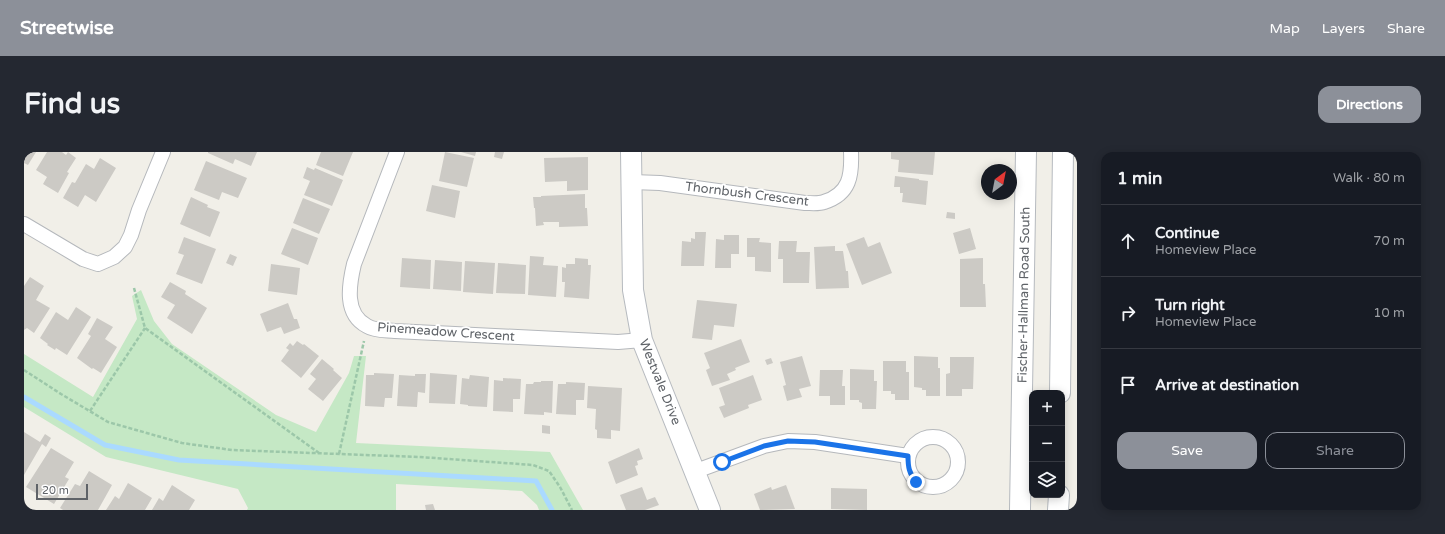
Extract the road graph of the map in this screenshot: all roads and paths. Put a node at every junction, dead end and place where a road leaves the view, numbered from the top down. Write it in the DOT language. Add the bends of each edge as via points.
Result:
graph roads {
  1 [pos="163,152"];
  2 [pos="397,152"];
  3 [pos="631,152"];
  4 [pos="851,152"];
  5 [pos="1026,152"];
  6 [pos="1063,152"];
  7 [pos="632,182"];
  8 [pos="24,224"];
  9 [pos="134,288"];
  10 [pos="367,326"];
  11 [pos="145,328"];
  12 [pos="642,340"];
  13 [pos="24,370"];
  14 [pos="1060,390"];
  15 [pos="90,411"];
  16 [pos="319,453"];
  17 [pos="339,454"];
  18 [pos="908,456"];
  19 [pos="696,471"];
  20 [pos="1059,498"];
  21 [pos="572,510"];
  22 [pos="710,510"];
  23 [pos="1020,510"];
  24 [pos="1058,510"];
  1 -- 8 [label="street" via="131,235 125,247 114,257 98,264 83,259"];
  2 -- 10 [label="street, Pinemeadow Crescent" via="349,282 352,310"];
  3 -- 7 [label="main road, Westvale Drive"];
  4 -- 7 [label="street, Thornbush Crescent" via="852,173 846,186 837,196 823,203 805,203 660,183"];
  5 -- 23 [label="main road, Fischer-Hallman Road South"];
  6 -- 14 [label="main road"];
  7 -- 12 [label="main road, Westvale Drive" via="633,290"];
  9 -- 11 [label="path"];
  10 -- 12 [label="street, Pinemeadow Crescent" via="427,333 618,342"];
  10 -- 17 [label="path"];
  11 -- 15 [label="path"];
  11 -- 16 [label="path"];
  12 -- 19 [label="main road, Westvale Drive"];
  13 -- 15 [label="path"];
  15 -- 16 [label="path" via="108,422 182,443 232,450"];
  16 -- 17 [label="path"];
  17 -- 21 [label="path" via="533,465 549,471"];
  18 -- 19 [label="street" via="815,442 788,441 764,446"];
  19 -- 22 [label="main road, Westvale Drive"];
  20 -- 24 [label="main road"];
}
